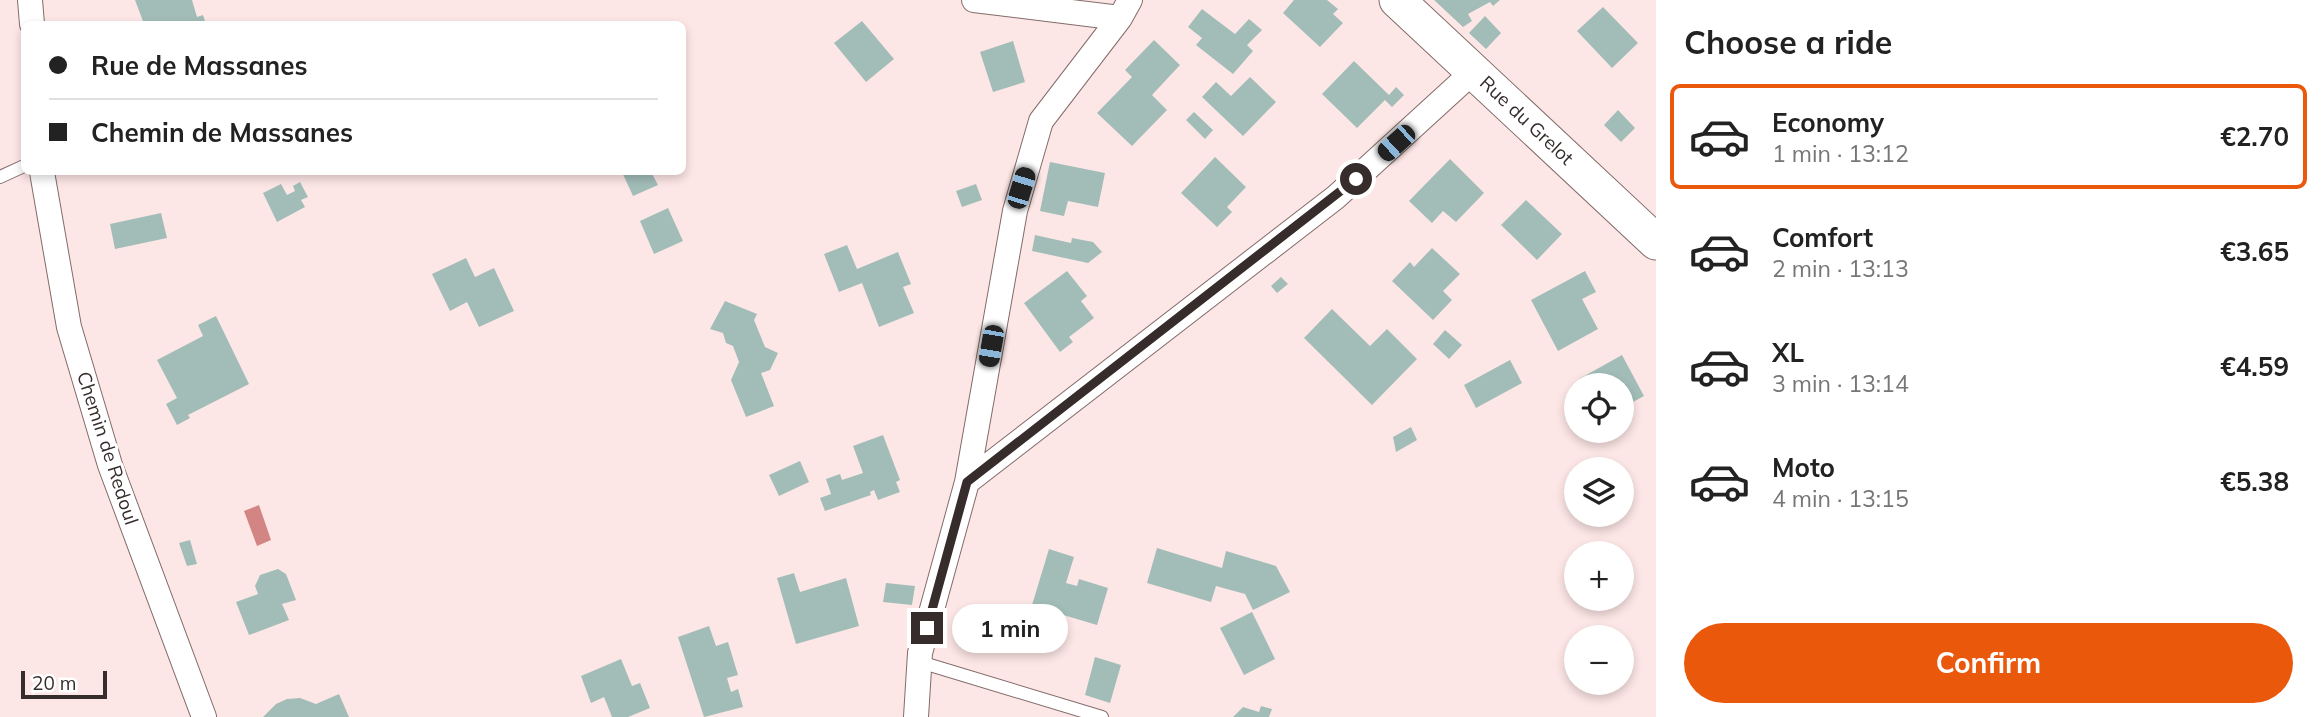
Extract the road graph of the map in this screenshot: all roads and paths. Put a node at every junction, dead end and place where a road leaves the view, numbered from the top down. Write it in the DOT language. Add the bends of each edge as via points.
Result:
graph roads {
  1 [pos="30,0"];
  2 [pos="974,0"];
  3 [pos="1397,0"];
  4 [pos="1125,9"];
  5 [pos="32,21"];
  6 [pos="1475,70"];
  7 [pos="21,167"];
  8 [pos="43,175"];
  9 [pos="0,177"];
  10 [pos="1656,241"];
  11 [pos="967,482"];
  12 [pos="919,662"];
  13 [pos="204,717"];
  14 [pos="916,717"];
  15 [pos="1102,717"];
  1 -- 5 [label="street"];
  2 -- 4 [label="street"];
  3 -- 6 [label="street, Rue du Grelot"];
  4 -- 11 [label="street" via="1041,121 1015,211"];
  6 -- 10 [label="street, Rue du Grelot"];
  6 -- 11 [label="street" via="1336,197"];
  7 -- 9 [label="lane"];
  8 -- 13 [label="street, Chemin de Redoul" via="69,327 106,452"];
  11 -- 12 [label="street"];
  12 -- 14 [label="street"];
  12 -- 15 [label="lane"];
}
